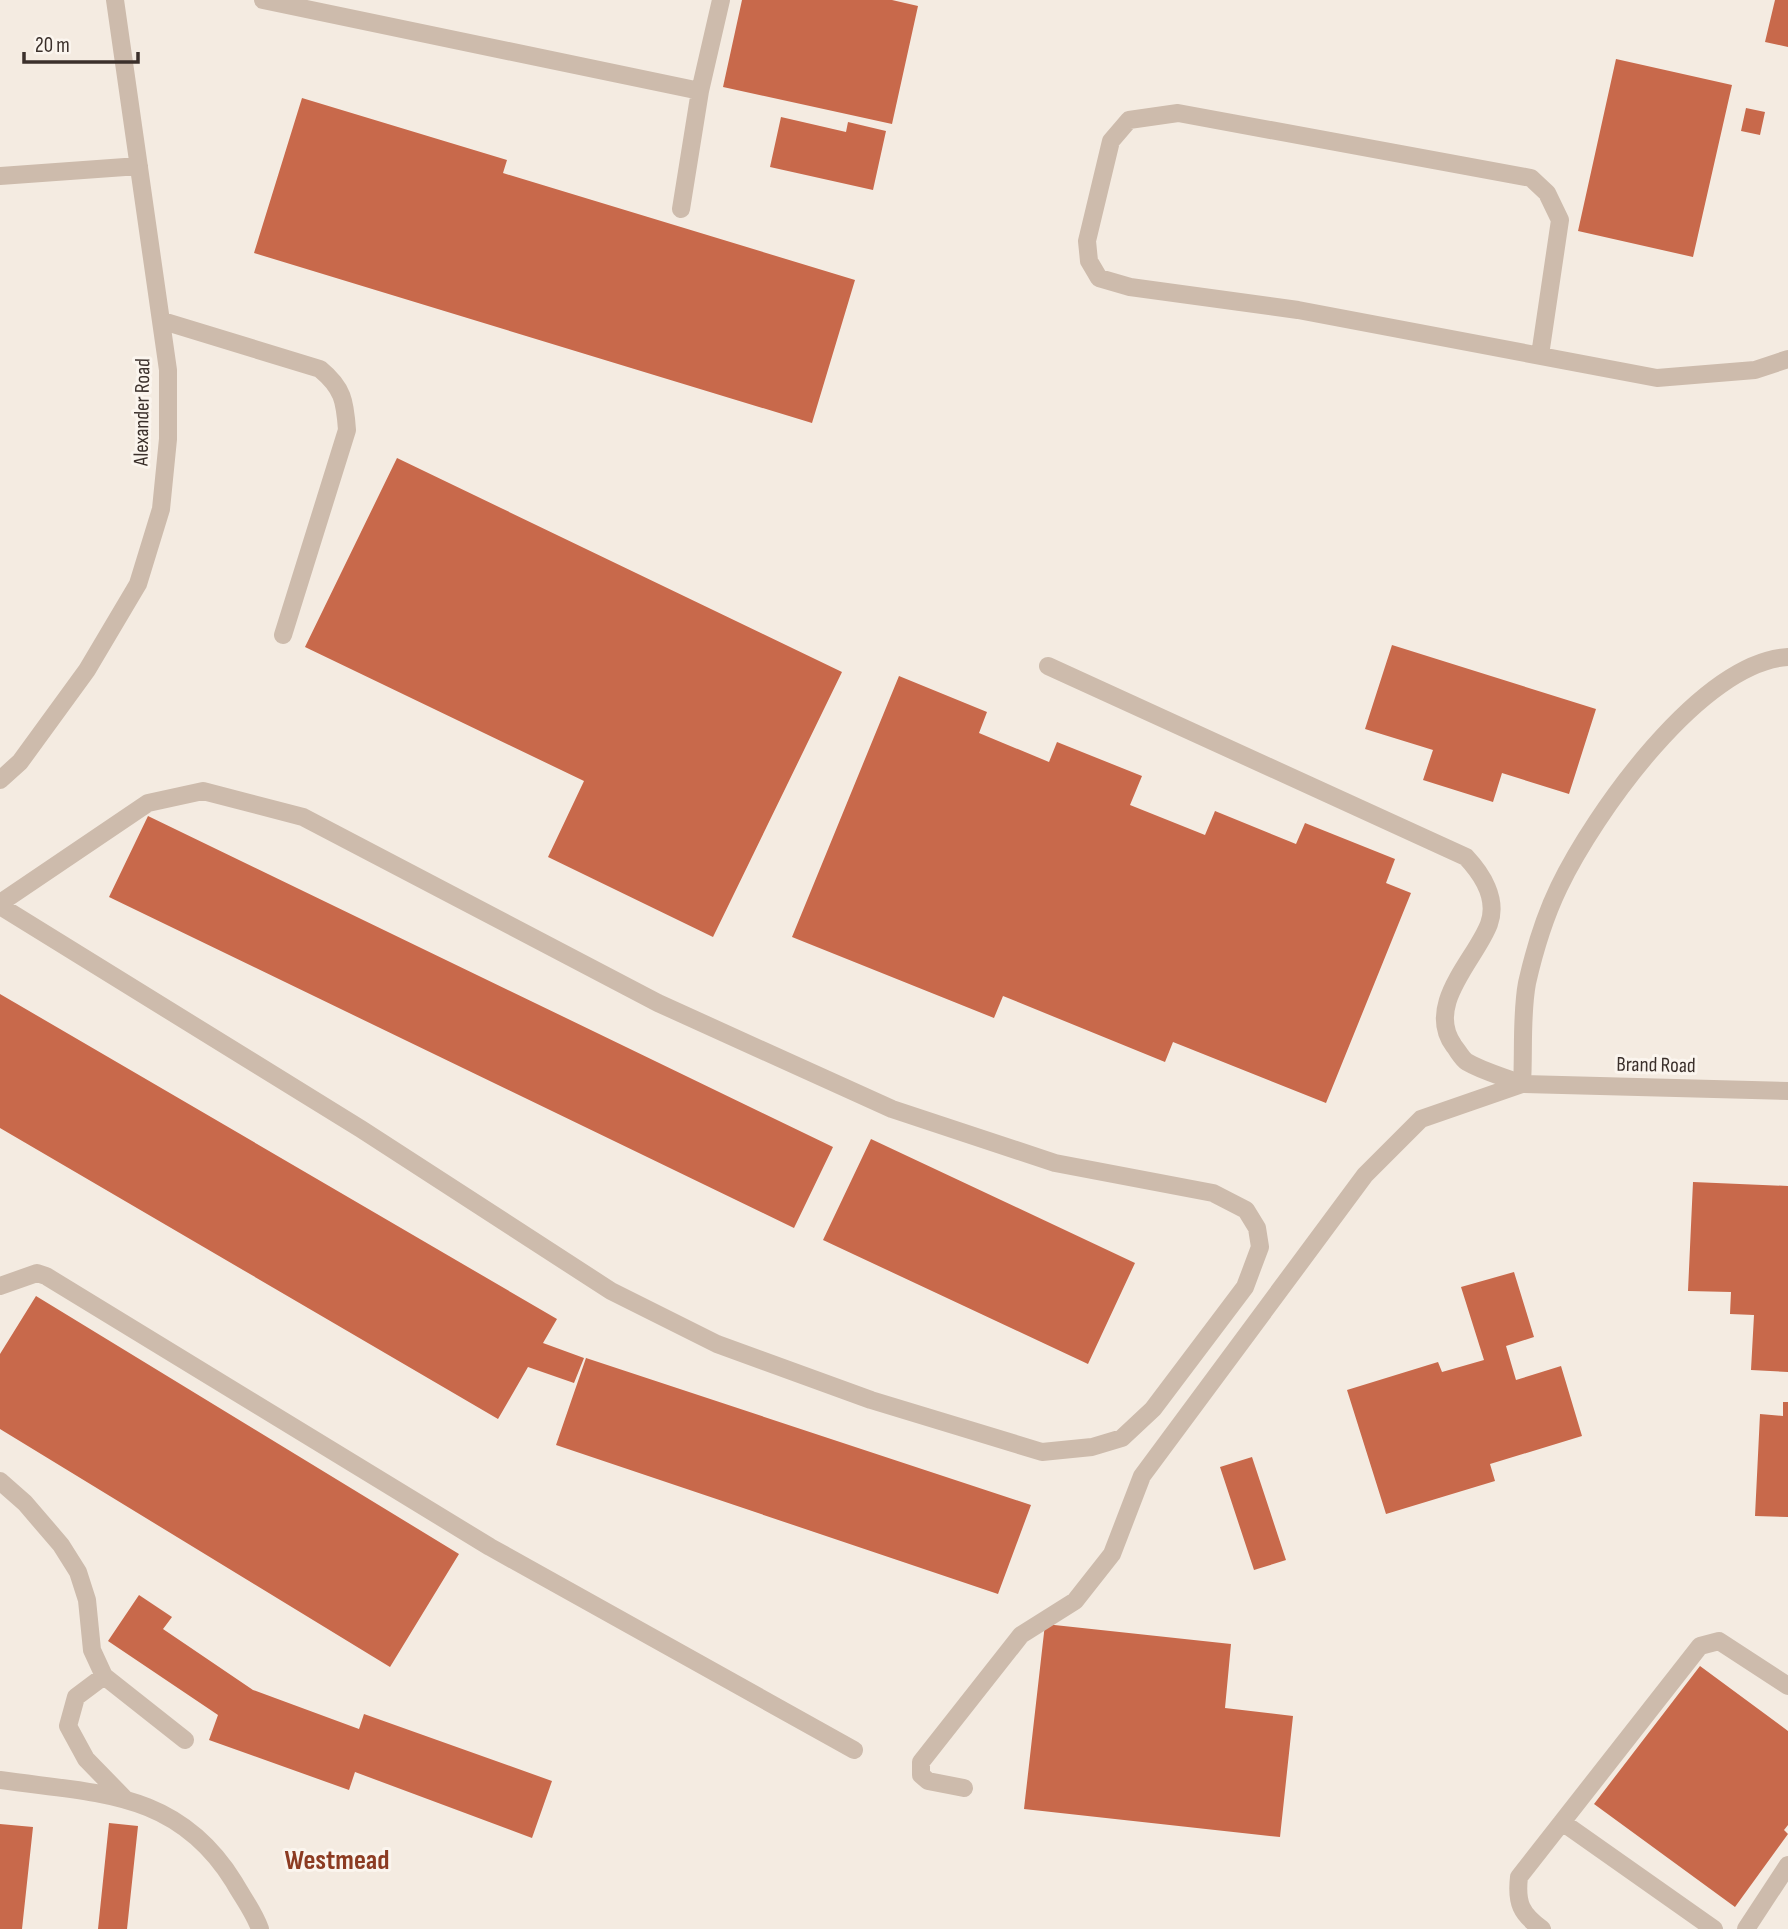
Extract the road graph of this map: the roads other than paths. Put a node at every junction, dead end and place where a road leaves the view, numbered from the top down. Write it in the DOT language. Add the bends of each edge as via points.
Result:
graph roads {
  1 [pos="115,0"];
  2 [pos="263,0"];
  3 [pos="720,0"];
  4 [pos="700,91"];
  5 [pos="139,166"];
  6 [pos="0,176"];
  7 [pos="681,209"];
  8 [pos="163,321"];
  9 [pos="1540,355"];
  10 [pos="1788,359"];
  11 [pos="284,635"];
  12 [pos="1788,657"];
  13 [pos="1048,666"];
  14 [pos="0,780"];
  15 [pos="0,904"];
  16 [pos="1522,1084"];
  17 [pos="1788,1091"];
  18 [pos="0,1286"];
  19 [pos="0,1481"];
  20 [pos="104,1676"];
  21 [pos="1788,1686"];
  22 [pos="185,1740"];
  23 [pos="854,1750"];
  24 [pos="0,1780"];
  25 [pos="964,1788"];
  26 [pos="124,1798"];
  27 [pos="1562,1822"];
  28 [pos="1788,1865"];
  29 [pos="260,1929"];
  30 [pos="1542,1929"];
  31 [pos="1714,1929"];
  32 [pos="1746,1929"];
  1 -- 5 [label="lane, Alexander Road"];
  2 -- 4 [label="lane"];
  3 -- 4 [label="lane"];
  4 -- 7 [label="lane"];
  5 -- 6 [label="lane"];
  5 -- 8 [label="lane, Alexander Road"];
  8 -- 11 [label="lane" via="320,369 345,401 346,430"];
  8 -- 14 [label="lane, Alexander Road" via="169,370 166,463 161,509 138,584 87,670 20,762"];
  9 -- 9 [label="lane" via="1560,220 1547,193 1531,178 1178,113 1129,120 1111,141 1087,241 1089,261 1099,278 1130,287 1298,310"];
  9 -- 10 [label="lane" via="1657,378 1755,370"];
  12 -- 16 [label="lane" via="1751,665 1701,700 1652,748 1590,832 1559,888 1527,985"];
  13 -- 16 [label="lane" via="1466,857 1484,876 1490,923 1453,985 1447,1007 1448,1038 1465,1062"];
  15 -- 15 [label="lane" via="362,1129 611,1291 717,1345 871,1400 1042,1452 1092,1447 1122,1438 1153,1409 1245,1287 1260,1247 1257,1228 1246,1210 1213,1193 1055,1163 892,1109 659,1003 303,817 248,801 203,791 148,803"];
  16 -- 17 [label="lane, Brand Road"];
  16 -- 25 [label="lane" via="1421,1119 1365,1175 1142,1476 1112,1554 1075,1601 1021,1635 921,1762 921,1774 928,1781"];
  18 -- 23 [label="lane" via="37,1273 46,1276 490,1548"];
  19 -- 20 [label="lane" via="43,1524 78,1572 87,1600 92,1650"];
  20 -- 22 [label="lane"];
  20 -- 26 [label="lane" via="76,1696 68,1726 86,1759"];
  21 -- 27 [label="lane" via="1719,1641 1700,1646"];
  24 -- 26 [label="lane"];
  26 -- 29 [label="lane" via="178,1820 218,1856"];
  27 -- 30 [label="lane" via="1519,1877 1516,1899 1526,1917"];
  27 -- 31 [label="lane"];
  28 -- 32 [label="lane"];
}
